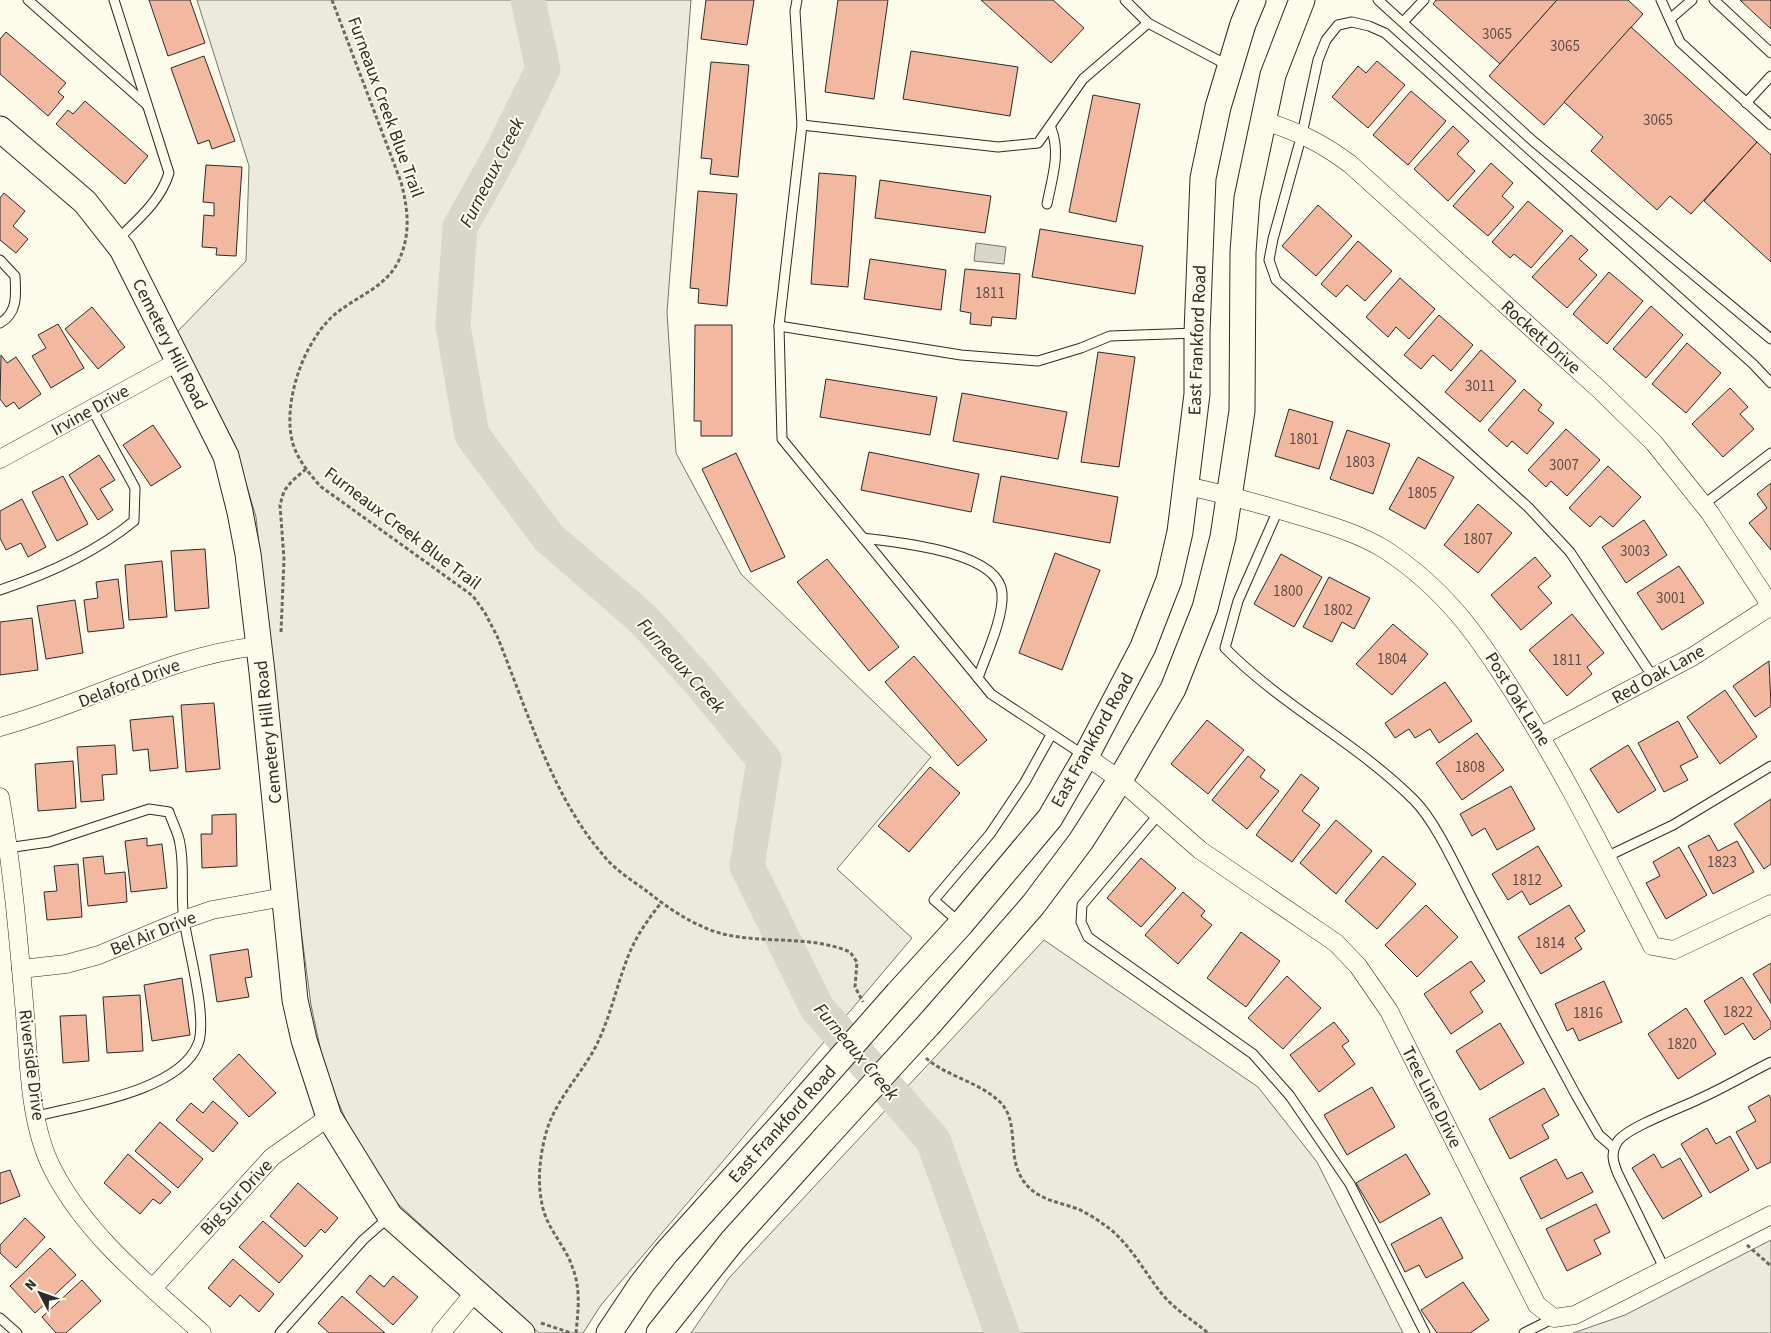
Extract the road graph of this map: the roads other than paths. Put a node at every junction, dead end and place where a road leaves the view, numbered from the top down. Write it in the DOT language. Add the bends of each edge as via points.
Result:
graph roads {
  1 [pos="28,0"];
  2 [pos="114,0"];
  3 [pos="797,0"];
  4 [pos="1124,0"];
  5 [pos="1253,0"];
  6 [pos="1302,0"];
  7 [pos="1378,0"];
  8 [pos="1424,0"];
  9 [pos="1661,0"];
  10 [pos="1692,0"];
  11 [pos="1714,0"];
  12 [pos="1389,4"];
  13 [pos="1670,19"];
  14 [pos="1403,22"];
  15 [pos="1148,23"];
  16 [pos="1771,53"];
  17 [pos="1230,67"];
  18 [pos="1771,76"];
  19 [pos="1746,103"];
  20 [pos="148,106"];
  21 [pos="1262,120"];
  22 [pos="802,124"];
  23 [pos="1771,125"];
  24 [pos="1051,128"];
  25 [pos="1,131"];
  26 [pos="1302,134"];
  27 [pos="1047,204"];
  28 [pos="116,241"];
  29 [pos="0,260"];
  30 [pos="0,323"];
  31 [pos="779,326"];
  32 [pos="1196,333"];
  33 [pos="1771,339"];
  34 [pos="179,361"];
  35 [pos="1771,383"];
  36 [pos="92,409"];
  37 [pos="1771,453"];
  38 [pos="0,459"];
  39 [pos="1186,486"];
  40 [pos="1230,495"];
  41 [pos="1703,505"];
  42 [pos="1278,510"];
  43 [pos="863,538"];
  44 [pos="0,590"];
  45 [pos="1771,606"];
  46 [pos="259,646"];
  47 [pos="1653,677"];
  48 [pos="978,678"];
  49 [pos="0,726"];
  50 [pos="1051,735"];
  51 [pos="1541,736"];
  52 [pos="1086,756"];
  53 [pos="1771,766"];
  54 [pos="1120,780"];
  55 [pos="0,797"];
  56 [pos="1159,814"];
  57 [pos="8,848"];
  58 [pos="1606,857"];
  59 [pos="284,897"];
  60 [pos="1771,904"];
  61 [pos="183,920"];
  62 [pos="961,924"];
  63 [pos="21,970"];
  64 [pos="1771,1062"];
  65 [pos="37,1116"];
  66 [pos="329,1117"];
  67 [pos="1614,1148"];
  68 [pos="390,1216"];
  69 [pos="1771,1216"];
  70 [pos="1665,1270"];
  71 [pos="152,1288"];
  72 [pos="475,1292"];
  73 [pos="0,1318"];
  74 [pos="1554,1318"];
  75 [pos="530,1327"];
  76 [pos="17,1333"];
  77 [pos="202,1333"];
  78 [pos="280,1333"];
  79 [pos="441,1333"];
  80 [pos="609,1333"];
  81 [pos="659,1333"];
  82 [pos="1425,1333"];
  83 [pos="1524,1333"];
  1 -- 20 [label="lane"];
  2 -- 20 [label="lane"];
  3 -- 22 [label="lane" via="794,12"];
  4 -- 15 [label="lane"];
  5 -- 17 [label="main road, East Frankford Road"];
  6 -- 21 [label="main road" via="1273,74"];
  7 -- 12 [label="lane"];
  8 -- 14 [label="lane"];
  9 -- 13 [label="lane"];
  10 -- 13 [label="lane"];
  11 -- 16 [label="lane"];
  12 -- 14 [label="lane"];
  13 -- 19 [label="lane" via="1680,42"];
  14 -- 33 [label="lane" via="1533,141"];
  15 -- 17 [label="lane"];
  15 -- 24 [label="lane" via="1083,79"];
  17 -- 32 [label="main road, East Frankford Road" via="1218,107 1204,178"];
  18 -- 19 [label="lane"];
  19 -- 23 [label="lane"];
  20 -- 28 [label="lane" via="168,173 165,186 154,204"];
  21 -- 26 [label="street, Rockett Drive"];
  21 -- 40 [label="main road" via="1247,198 1243,252 1242,411"];
  22 -- 24 [label="lane" via="998,147 1038,143"];
  22 -- 31 [label="lane"];
  24 -- 27 [label="lane" via="1057,152"];
  25 -- 28 [label="main road, Cemetery Hill Road" via="85,202"];
  26 -- 35 [label="lane" via="1318,60 1326,40 1338,25 1352,22 1385,33"];
  26 -- 41 [label="street, Rockett Drive" via="1323,144 1350,164 1601,391 1654,443"];
  26 -- 47 [label="lane" via="1272,239 1269,260 1276,280 1528,507 1570,552"];
  28 -- 34 [label="main road, Cemetery Hill Road"];
  29 -- 30 [label="lane" via="16,276 16,304"];
  31 -- 32 [label="lane" via="960,355 1038,362 1110,336"];
  31 -- 43 [label="lane" via="782,439"];
  32 -- 39 [label="main road, East Frankford Road" via="1197,394"];
  34 -- 36 [label="street, Irvine Drive"];
  34 -- 46 [label="main road, Cemetery Hill Road" via="226,456 245,537"];
  36 -- 38 [label="street, Irvine Drive"];
  36 -- 44 [label="lane" via="135,488 134,521 111,540 68,563"];
  37 -- 41 [label="lane"];
  39 -- 40 [label="street, Post Oak Lane"];
  39 -- 52 [label="main road, East Frankford Road" via="1169,580 1143,647"];
  40 -- 42 [label="street, Post Oak Lane"];
  40 -- 54 [label="main road" via="1205,608 1173,689"];
  41 -- 45 [label="street, Rockett Drive"];
  42 -- 51 [label="street, Post Oak Lane" via="1332,526 1382,548 1419,576 1452,605 1482,641"];
  42 -- 67 [label="lane" via="1238,601 1225,648 1255,678 1358,752 1415,801 1444,844 1576,1095 1599,1135"];
  43 -- 48 [label="lane"];
  43 -- 48 [label="lane" via="900,542 968,559 993,573 1002,592 1000,612"];
  45 -- 47 [label="street, Red Oak Lane" via="1692,657"];
  46 -- 49 [label="street, Delaford Drive" via="226,649 197,657 75,704"];
  46 -- 59 [label="main road, Cemetery Hill Road"];
  47 -- 51 [label="street, Red Oak Lane"];
  48 -- 50 [label="lane" via="991,694"];
  50 -- 52 [label="lane"];
  50 -- 62 [label="lane" via="1025,782 990,834 934,900"];
  51 -- 58 [label="street, Post Oak Lane"];
  52 -- 54 [label="street, Tree Line Drive"];
  52 -- 62 [label="main road, East Frankford Road" via="1050,818"];
  53 -- 58 [label="lane" via="1673,825"];
  54 -- 56 [label="street, Tree Line Drive"];
  54 -- 81 [label="main road, bridge" via="1081,842 1033,905 733,1240"];
  55 -- 57 [label="street, Riverside Drive"];
  56 -- 74 [label="street, Tree Line Drive" via="1200,850 1336,943 1358,966 1389,1011 1537,1305"];
  56 -- 82 [label="lane" via="1082,904 1081,922 1088,937 1253,1054 1290,1096 1350,1184"];
  57 -- 61 [label="lane" via="49,842 149,809 168,812 180,844"];
  57 -- 63 [label="street, Riverside Drive"];
  58 -- 60 [label="street, Post Oak Lane" via="1652,946 1674,950"];
  59 -- 61 [label="street, Bel Air Drive" via="212,910"];
  59 -- 66 [label="main road, Cemetery Hill Road" via="298,1016"];
  61 -- 63 [label="street, Bel Air Drive" via="100,955"];
  61 -- 65 [label="lane" via="200,1010 199,1044 186,1063 136,1092"];
  62 -- 80 [label="main road, East Frankford Road, bridge" via="666,1253"];
  63 -- 65 [label="street, Riverside Drive"];
  64 -- 67 [label="lane" via="1636,1129 1619,1139"];
  65 -- 71 [label="street, Riverside Drive" via="52,1168 71,1200 108,1246"];
  66 -- 68 [label="main road, Cemetery Hill Road"];
  66 -- 71 [label="street, Big Sur Drive" via="272,1157"];
  67 -- 70 [label="lane" via="1612,1158 1618,1174"];
  68 -- 72 [label="main road, Cemetery Hill Road"];
  68 -- 78 [label="lane" via="363,1240"];
  69 -- 70 [label="street"];
  70 -- 74 [label="street" via="1575,1314"];
  71 -- 77 [label="street, Riverside Drive"];
  72 -- 75 [label="main road, Cemetery Hill Road"];
  72 -- 79 [label="street"];
  73 -- 76 [label="lane"];
  74 -- 83 [label="lane"];
}
